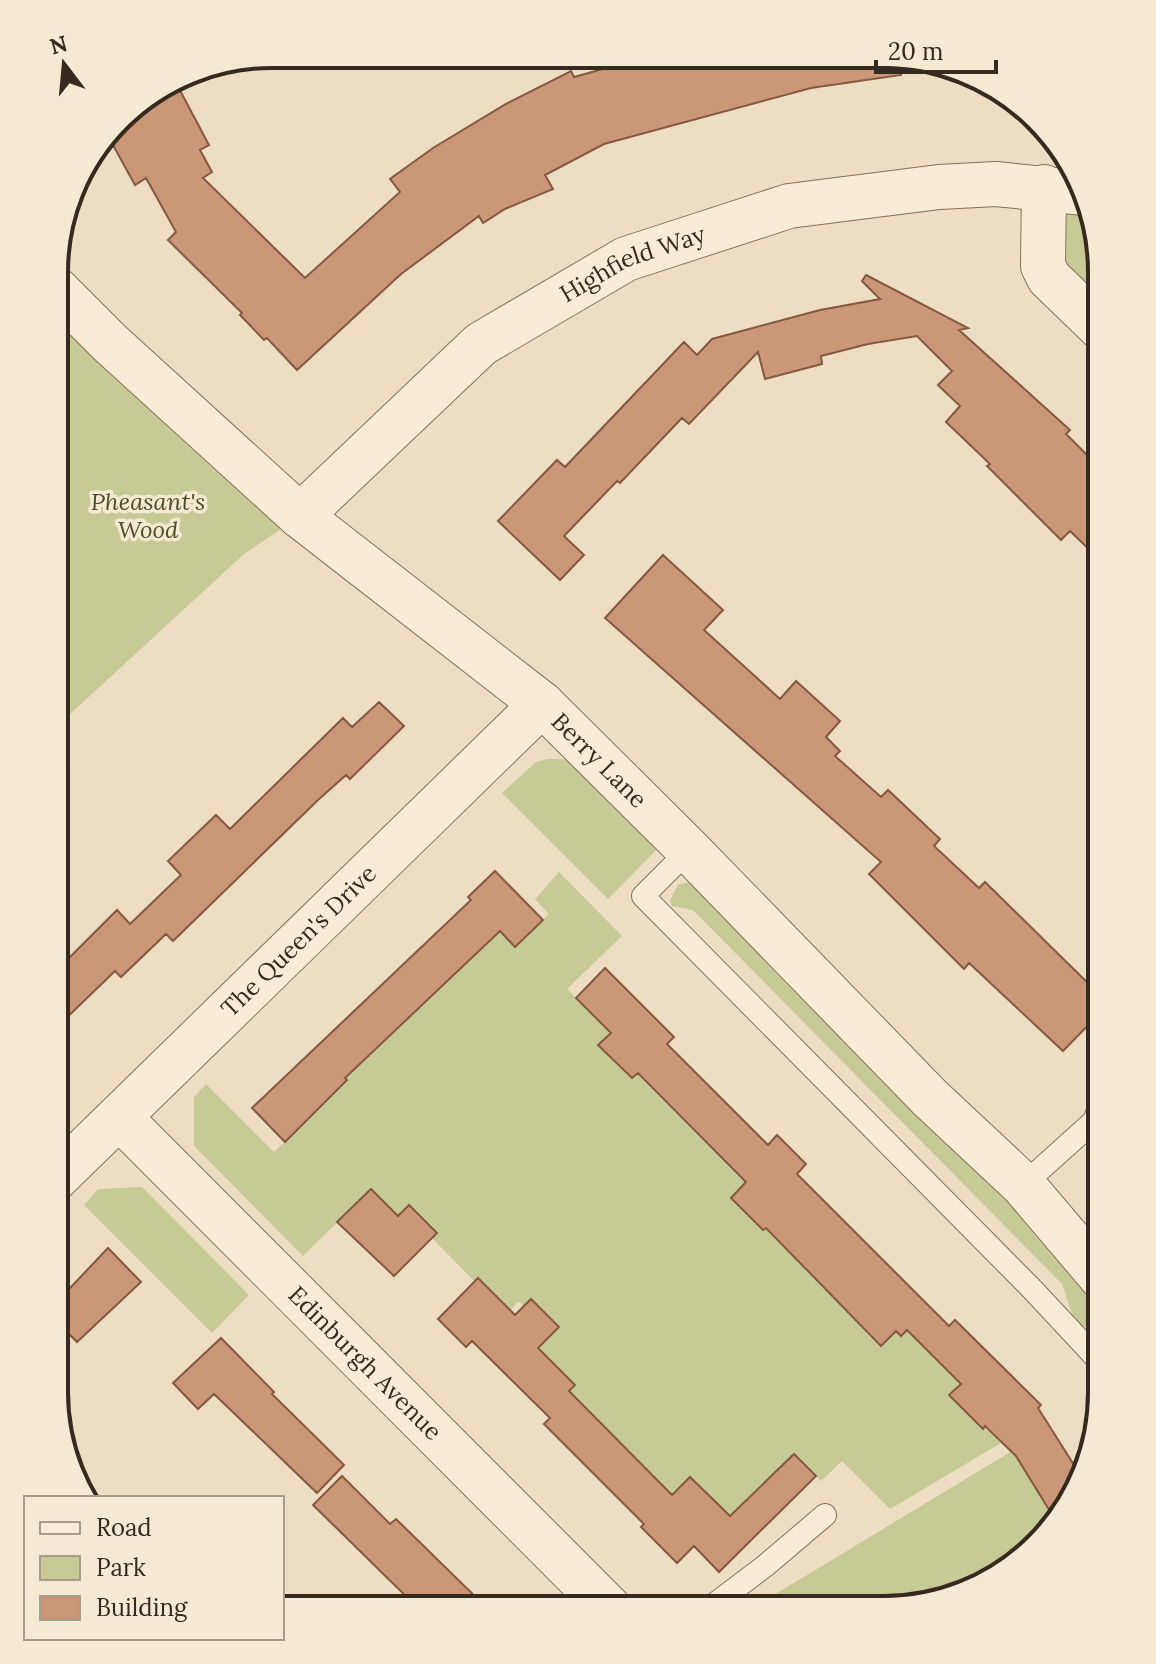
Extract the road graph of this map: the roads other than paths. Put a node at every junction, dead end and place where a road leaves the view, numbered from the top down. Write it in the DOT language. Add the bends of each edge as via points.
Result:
graph roads {
  1 [pos="1064,190"];
  2 [pos="68,301"];
  3 [pos="1088,316"];
  4 [pos="300,516"];
  5 [pos="542,704"];
  6 [pos="689,850"];
  7 [pos="119,1117"];
  8 [pos="1088,1124"];
  9 [pos="68,1166"];
  10 [pos="1023,1185"];
  11 [pos="1088,1262"];
  12 [pos="1088,1349"];
  13 [pos="825,1515"];
  14 [pos="597,1596"];
  15 [pos="725,1596"];
  1 -- 3 [label="street, Highfield Way" via="1043,266"];
  1 -- 4 [label="street, Highfield Way" via="996,184 939,187 789,206 626,259 481,344"];
  2 -- 4 [label="street, Berry Lane"];
  4 -- 5 [label="street, Berry Lane"];
  5 -- 6 [label="street, Berry Lane"];
  5 -- 7 [label="street, The Queen's Drive"];
  6 -- 10 [label="street, Berry Lane" via="930,1098"];
  6 -- 12 [label="lane" via="643,896"];
  7 -- 9 [label="street, The Queen's Drive"];
  7 -- 14 [label="street, Edinburgh Avenue"];
  8 -- 10 [label="lane"];
  10 -- 11 [label="street, Berry Lane"];
  13 -- 15 [label="lane"];
}
